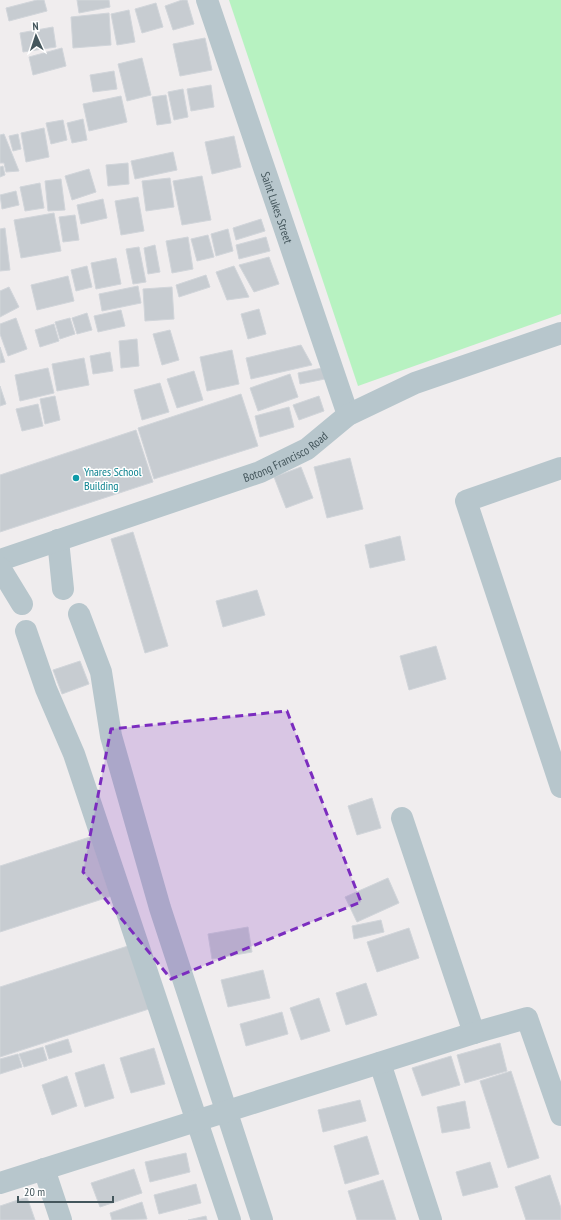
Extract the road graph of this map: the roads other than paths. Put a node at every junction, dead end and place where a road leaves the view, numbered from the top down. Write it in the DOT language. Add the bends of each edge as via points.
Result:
graph roads {
  1 [pos="207,0"];
  2 [pos="561,332"];
  3 [pos="348,415"];
  4 [pos="561,468"];
  5 [pos="58,540"];
  6 [pos="0,560"];
  7 [pos="0,568"];
  8 [pos="63,589"];
  9 [pos="22,604"];
  10 [pos="79,614"];
  11 [pos="26,631"];
  12 [pos="561,787"];
  13 [pos="402,818"];
  14 [pos="474,1033"];
  15 [pos="380,1063"];
  16 [pos="226,1111"];
  17 [pos="561,1115"];
  18 [pos="197,1121"];
  19 [pos="44,1169"];
  20 [pos="0,1183"];
  21 [pos="61,1220"];
  22 [pos="230,1220"];
  23 [pos="262,1220"];
  24 [pos="431,1220"];
  1 -- 3 [label="street, Saint Lukes Street"];
  2 -- 3 [label="street, Botong Francisco Road" via="416,383"];
  3 -- 5 [label="street, Botong Francisco Road" via="307,449 260,472"];
  4 -- 12 [label="street" via="466,502"];
  5 -- 6 [label="street, Botong Francisco Road"];
  5 -- 8 [label="street"];
  7 -- 9 [label="street"];
  10 -- 16 [label="street" via="101,672 111,736 160,908"];
  11 -- 18 [label="street" via="46,689 74,754"];
  13 -- 14 [label="street"];
  14 -- 15 [label="street"];
  14 -- 17 [label="street" via="527,1018"];
  15 -- 16 [label="street"];
  15 -- 24 [label="street"];
  16 -- 18 [label="street"];
  16 -- 23 [label="street"];
  18 -- 19 [label="street"];
  18 -- 22 [label="street"];
  19 -- 20 [label="street"];
  19 -- 21 [label="street"];
}
